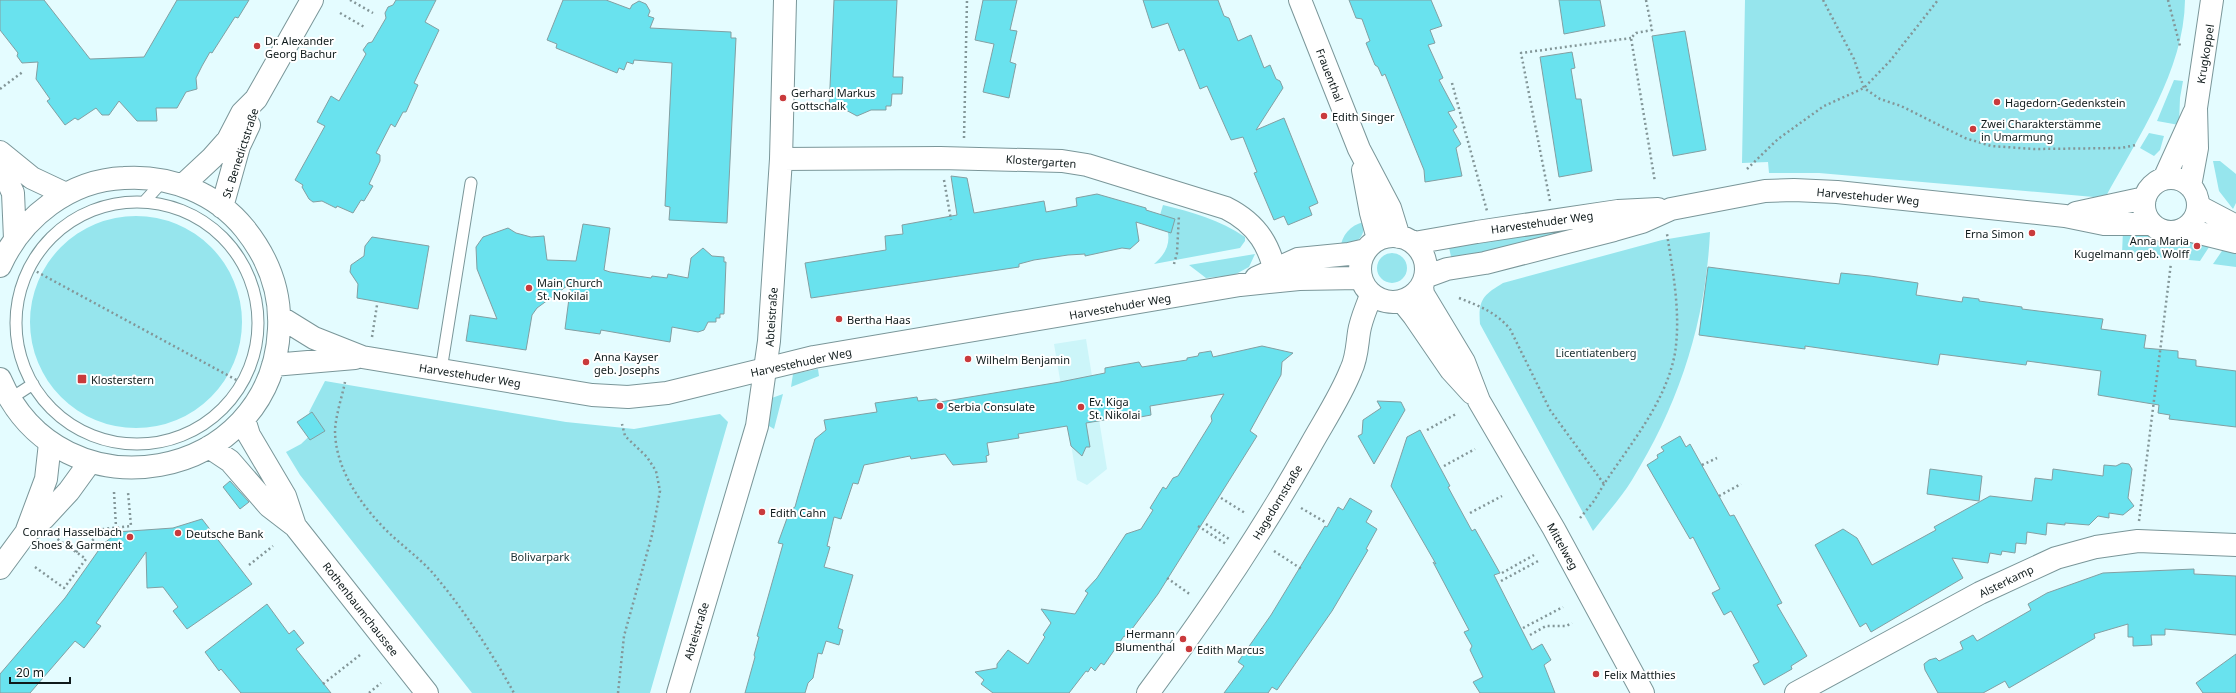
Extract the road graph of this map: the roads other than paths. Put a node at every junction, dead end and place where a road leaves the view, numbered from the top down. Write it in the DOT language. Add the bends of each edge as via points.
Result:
graph roads {
  1 [pos="312,0"];
  2 [pos="785,0"];
  3 [pos="1300,0"];
  4 [pos="2212,0"];
  5 [pos="256,99"];
  6 [pos="2196,108"];
  7 [pos="0,152"];
  8 [pos="781,159"];
  9 [pos="0,165"];
  10 [pos="2164,179"];
  11 [pos="173,183"];
  12 [pos="471,183"];
  13 [pos="66,194"];
  14 [pos="2194,196"];
  15 [pos="2145,198"];
  16 [pos="144,202"];
  17 [pos="222,207"];
  18 [pos="1671,209"];
  19 [pos="2065,216"];
  20 [pos="241,224"];
  21 [pos="2152,224"];
  22 [pos="2236,226"];
  23 [pos="2184,229"];
  24 [pos="15,239"];
  25 [pos="1389,242"];
  26 [pos="2236,242"];
  27 [pos="235,252"];
  28 [pos="0,266"];
  29 [pos="1276,275"];
  30 [pos="1423,282"];
  31 [pos="1366,286"];
  32 [pos="1402,301"];
  33 [pos="280,317"];
  34 [pos="362,357"];
  35 [pos="273,365"];
  36 [pos="766,368"];
  37 [pos="441,370"];
  38 [pos="0,379"];
  39 [pos="33,384"];
  40 [pos="10,399"];
  41 [pos="1480,401"];
  42 [pos="244,419"];
  43 [pos="50,443"];
  44 [pos="147,444"];
  45 [pos="209,447"];
  46 [pos="90,462"];
  47 [pos="131,469"];
  48 [pos="295,526"];
  49 [pos="25,534"];
  50 [pos="2236,545"];
  51 [pos="0,568"];
  52 [pos="426,693"];
  53 [pos="678,693"];
  54 [pos="1148,693"];
  55 [pos="1643,693"];
  56 [pos="1796,693"];
  1 -- 5 [label="street, St. Benedictstraße"];
  2 -- 8 [label="street, Abteistraße"];
  3 -- 25 [label="street, Frauenthal" via="1359,149 1390,208"];
  4 -- 6 [label="street, Krugkoppel"];
  5 -- 11 [label="street, St. Benedictstraße" via="242,113 228,140 212,158"];
  5 -- 17 [label="street, St. Benedictstraße" via="252,118 239,146"];
  6 -- 10 [label="street, Krugkoppel"];
  6 -- 14 [label="street, Krugkoppel"];
  7 -- 13 [label="street" via="32,178"];
  8 -- 29 [label="street, Klostergarten" via="1012,158 1062,161 1087,166 1226,208 1238,214 1263,238"];
  8 -- 36 [label="street, Abteistraße"];
  9 -- 24 [label="street" via="13,193"];
  10 -- 14 [label="street" via="2178,179"];
  10 -- 15 [label="street" via="2152,186"];
  11 -- 13 [label="street" via="146,178 110,180 84,186"];
  11 -- 16 [label="lane"];
  11 -- 17 [label="street" via="204,195"];
  12 -- 37 [label="lane"];
  13 -- 24 [label="street" via="37,214"];
  14 -- 22 [label="street"];
  14 -- 23 [label="street" via="2194,219"];
  15 -- 19 [label="street, Harvestehuder Weg"];
  15 -- 21 [label="street" via="2145,212"];
  16 -- 27 [label="lane" via="173,207 188,213 219,234"];
  16 -- 39 [label="lane" via="97,209 64,225 44,243 28,267 19,294 16,319 22,354"];
  17 -- 20 [label="street"];
  18 -- 19 [label="street, Harvestehuder Weg" via="1741,194 1794,190 1836,192"];
  18 -- 25 [label="street, Harvestehuder Weg" via="1618,211"];
  18 -- 30 [label="street, Harvestehuder Weg" via="1642,222 1614,230 1485,263 1447,269"];
  19 -- 21 [label="street, Harvestehuder Weg" via="2104,224"];
  20 -- 27 [label="lane"];
  20 -- 33 [label="street" via="259,248 269,268 276,289"];
  21 -- 23 [label="street, Harvestehuder Weg" via="2164,231"];
  23 -- 26 [label="street, Harvestehuder Weg"];
  24 -- 28 [label="street"];
  25 -- 29 [label="street, Harvestehuder Weg" via="1349,254 1308,257"];
  25 -- 30 [label="street" via="1424,260"];
  25 -- 31 [label="street" via="1360,263"];
  27 -- 44 [label="lane" via="247,273 257,311 256,347 242,383 236,394 214,418 179,436"];
  29 -- 31 [label="street, Harvestehuder Weg" via="1320,278"];
  29 -- 36 [label="street, Harvestehuder Weg" via="1240,285 814,357"];
  30 -- 32 [label="street, Harvestehuder Weg" via="1413,296"];
  30 -- 41 [label="street, Mittelweg" via="1423,294 1464,362"];
  31 -- 32 [label="street, Harvestehuder Weg" via="1387,302"];
  31 -- 54 [label="street, Hagedornstraße" via="1352,370 1290,482 1233,574"];
  32 -- 41 [label="street, Mittelweg" via="1451,370"];
  33 -- 34 [label="street, Harvestehuder Weg" via="314,338"];
  33 -- 35 [label="street"];
  34 -- 35 [label="street, Harvestehuder Weg"];
  34 -- 37 [label="street, Harvestehuder Weg"];
  35 -- 42 [label="street" via="263,391"];
  36 -- 37 [label="street, Harvestehuder Weg" via="693,388 628,397 592,396"];
  36 -- 53 [label="street, Abteistraße" via="757,426"];
  38 -- 40 [label="street"];
  39 -- 40 [label="lane"];
  39 -- 44 [label="lane" via="47,403 81,431 109,441"];
  40 -- 43 [label="street" via="35,430"];
  41 -- 55 [label="street, Mittelweg" via="1554,529"];
  42 -- 45 [label="street"];
  42 -- 48 [label="street, Rothenbaumchaussee" via="249,435 285,496"];
  43 -- 46 [label="street"];
  43 -- 49 [label="street" via="46,479"];
  44 -- 47 [label="lane"];
  45 -- 47 [label="street" via="177,462"];
  45 -- 48 [label="street, Rothenbaumchaussee" via="230,461 269,506"];
  46 -- 47 [label="street"];
  46 -- 49 [label="street" via="69,491"];
  48 -- 52 [label="street, Rothenbaumchaussee"];
  49 -- 51 [label="street"];
  50 -- 56 [label="street, Alsterkamp" via="2137,541 2096,547 2056,558 1980,593"];
}
